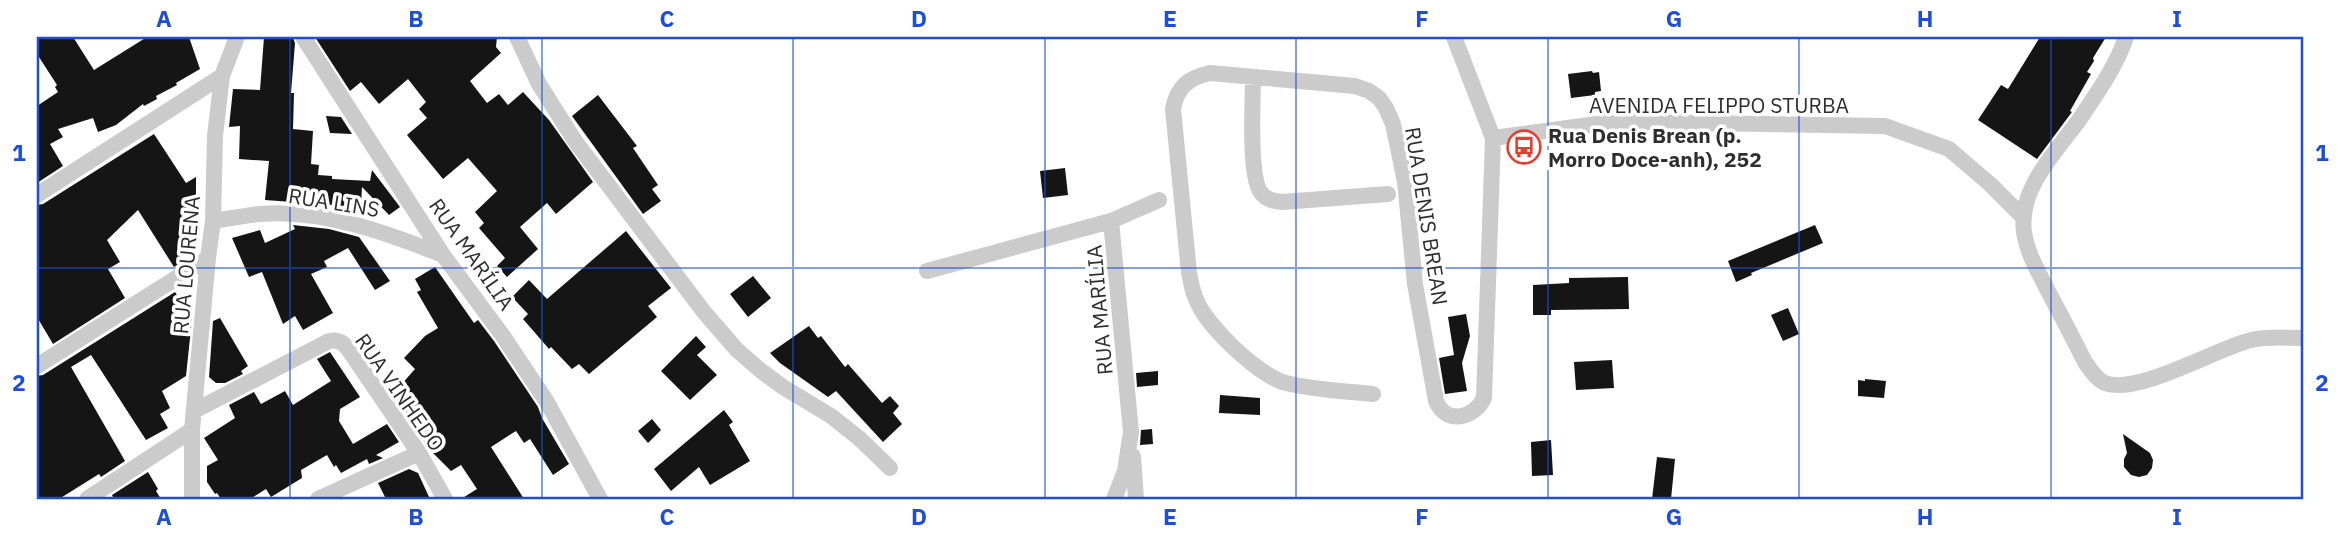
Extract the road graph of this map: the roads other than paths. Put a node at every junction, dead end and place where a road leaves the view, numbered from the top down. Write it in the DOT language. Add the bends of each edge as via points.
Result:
graph roads {
  1 [pos="237,37"];
  2 [pos="303,37"];
  3 [pos="517,37"];
  4 [pos="1454,37"];
  5 [pos="2126,37"];
  6 [pos="222,76"];
  7 [pos="1253,78"];
  8 [pos="1493,138"];
  9 [pos="1388,194"];
  10 [pos="37,195"];
  11 [pos="1159,200"];
  12 [pos="2023,217"];
  13 [pos="213,221"];
  14 [pos="1111,221"];
  15 [pos="443,255"];
  16 [pos="208,258"];
  17 [pos="927,271"];
  18 [pos="2304,338"];
  19 [pos="37,366"];
  20 [pos="1373,394"];
  21 [pos="194,411"];
  22 [pos="192,430"];
  23 [pos="1131,432"];
  24 [pos="419,453"];
  25 [pos="890,468"];
  26 [pos="87,499"];
  27 [pos="192,499"];
  28 [pos="318,499"];
  29 [pos="445,499"];
  30 [pos="600,499"];
  31 [pos="1114,499"];
  32 [pos="1136,499"];
  1 -- 6 [label="street, RUA LOURENA"];
  2 -- 15 [label="street, RUA MARÍLIA"];
  3 -- 25 [label="street" via="538,84 575,141 704,312 760,370 831,416"];
  4 -- 8 [label="street"];
  5 -- 12 [label="street" via="2108,74 2038,177"];
  6 -- 10 [label="street"];
  6 -- 13 [label="street, RUA LOURENA"];
  7 -- 8 [label="street, RUA DENIS BREAN" via="1355,86 1379,98 1386,108 1405,182 1415,284 1436,401 1446,414 1459,416 1474,412 1484,398"];
  7 -- 9 [label="street" via="1254,177 1262,195 1282,202"];
  7 -- 20 [label="street, RUA DENIS BREAN" via="1210,73 1193,77 1175,97 1189,273 1196,299 1229,343 1284,383"];
  8 -- 12 [label="street, AVENIDA FELIPPO STURBA" via="1631,122 1885,126 1949,149"];
  11 -- 14 [label="street"];
  12 -- 18 [label="street" via="2034,262 2085,362 2104,383 2129,385 2248,341"];
  13 -- 15 [label="street, RUA LINS" via="261,214 330,220 382,231"];
  13 -- 16 [label="street, RUA LOURENA"];
  14 -- 17 [label="street, RUA MARÍLIA"];
  14 -- 23 [label="street, RUA MARÍLIA"];
  15 -- 30 [label="street, RUA MARÍLIA" via="547,402"];
  16 -- 19 [label="street"];
  16 -- 21 [label="street, RUA LOURENA"];
  21 -- 22 [label="street, RUA LOURENA"];
  21 -- 24 [label="street, RUA VINHEDO" via="337,340 345,344"];
  22 -- 26 [label="street"];
  22 -- 27 [label="street, RUA LOURENA"];
  23 -- 31 [label="street, RUA MARÍLIA" via="1125,471"];
  23 -- 32 [label="street"];
  24 -- 28 [label="street"];
  24 -- 29 [label="street, RUA VINHEDO"];
}
